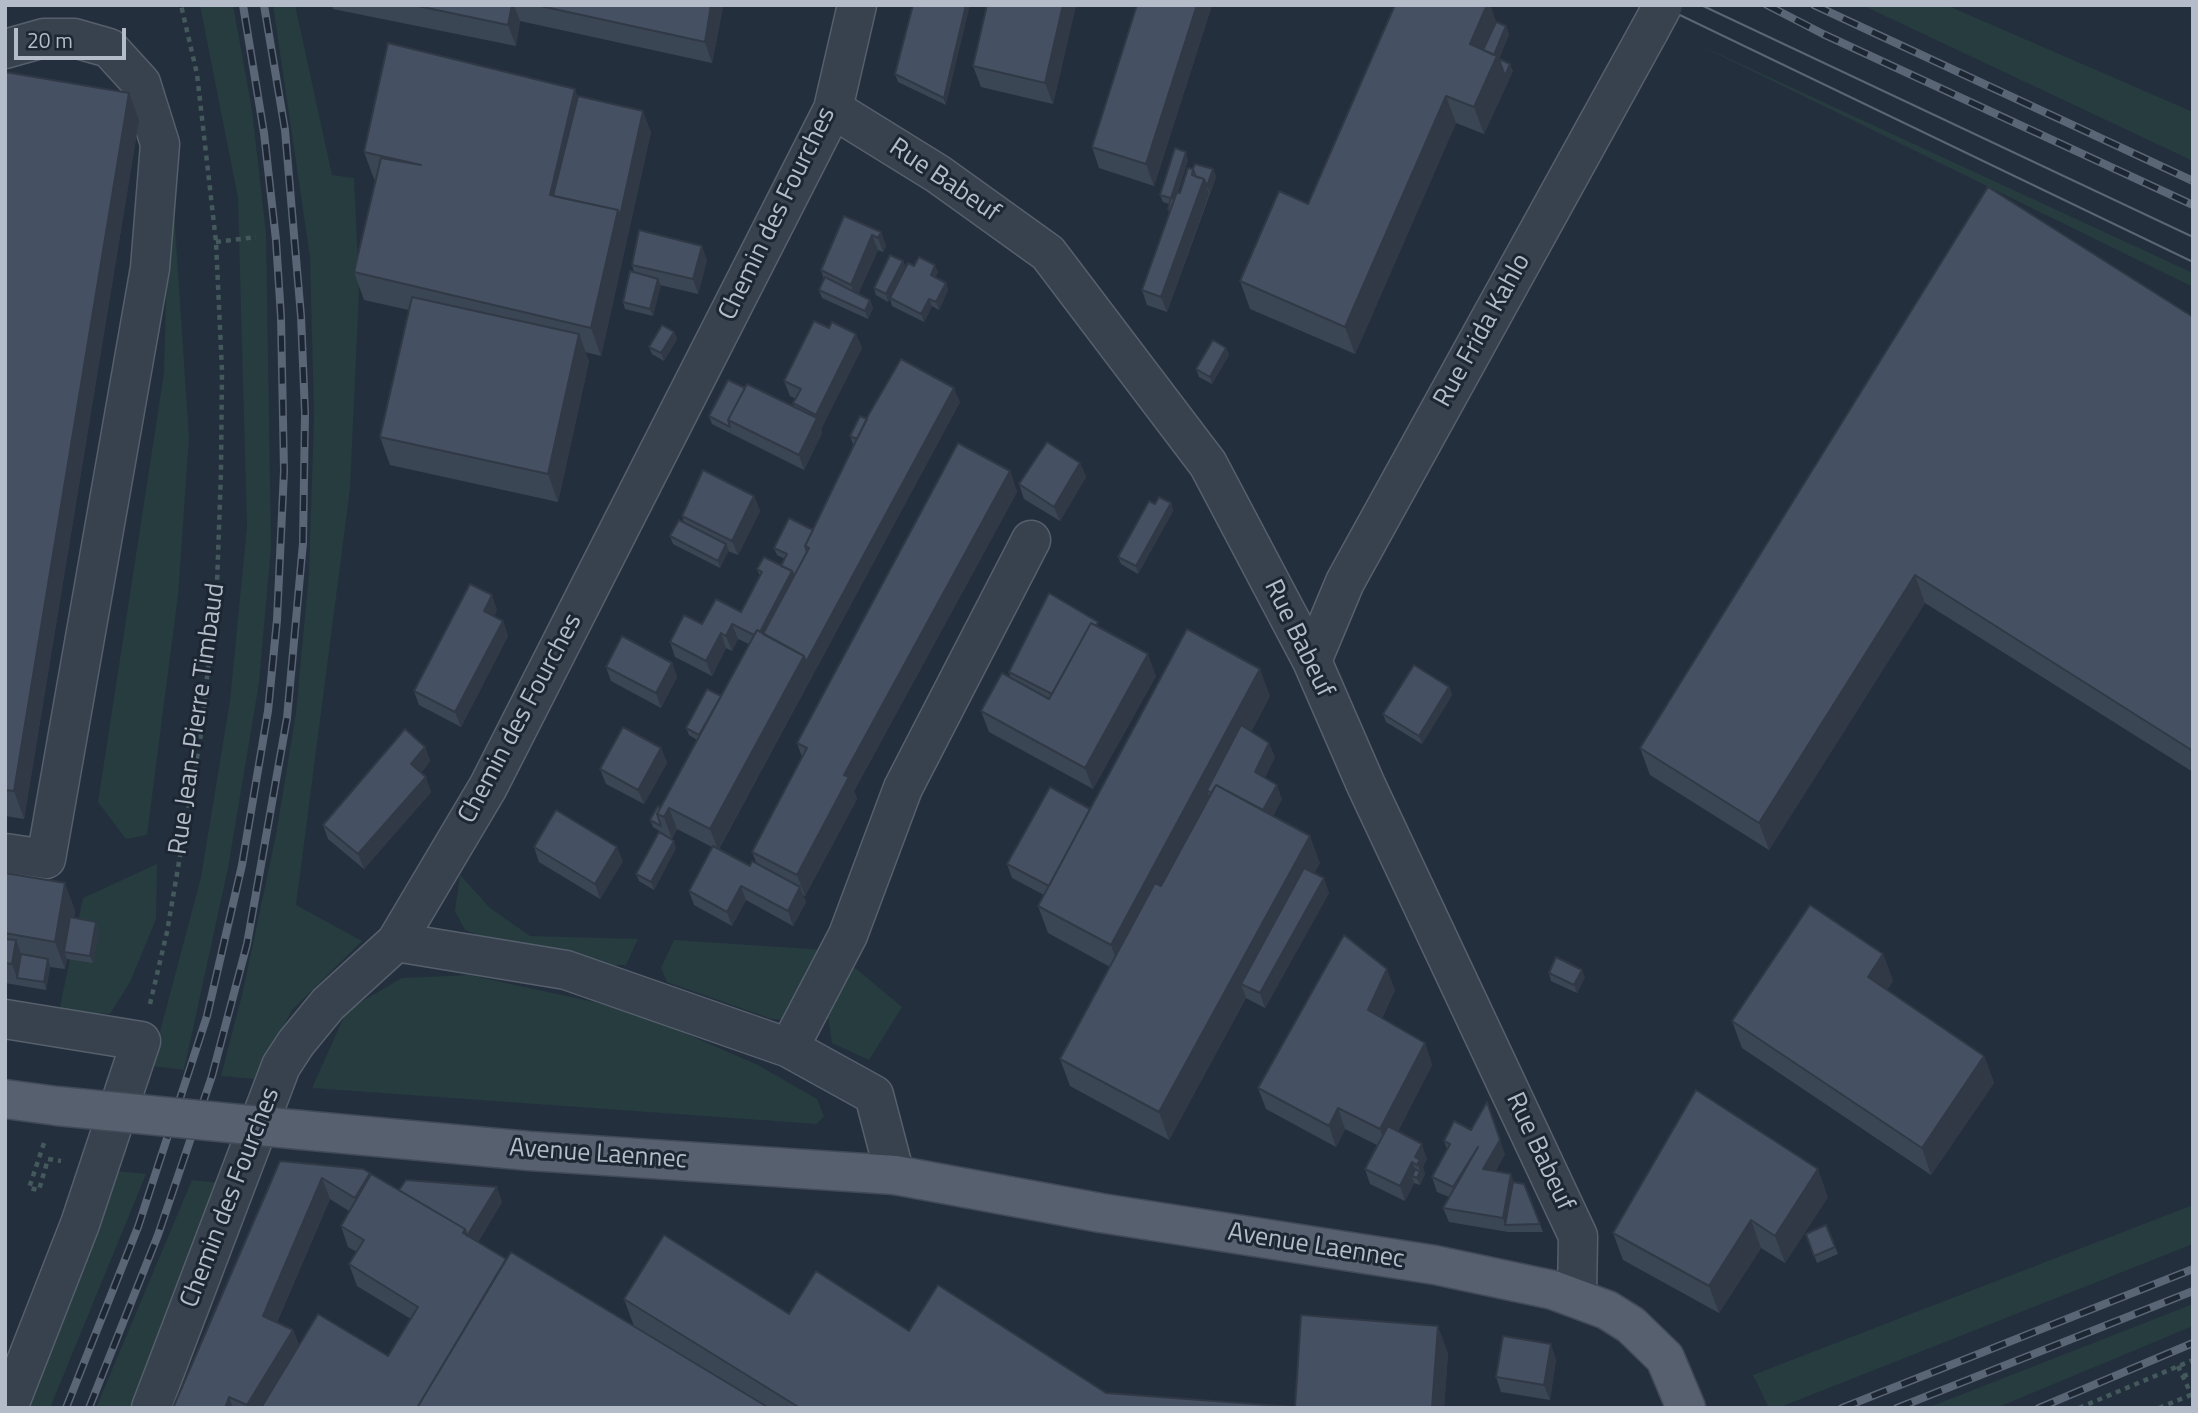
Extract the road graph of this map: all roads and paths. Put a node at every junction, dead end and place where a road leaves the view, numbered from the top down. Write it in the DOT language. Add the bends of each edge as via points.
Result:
graph roads {
  1 [pos="181,5"];
  2 [pos="857,5"];
  3 [pos="1656,18"];
  4 [pos="5,49"];
  5 [pos="833,109"];
  6 [pos="256,237"];
  7 [pos="216,242"];
  8 [pos="1031,540"];
  9 [pos="1312,661"];
  10 [pos="5,853"];
  11 [pos="396,942"];
  12 [pos="5,1019"];
  13 [pos="141,1041"];
  14 [pos="789,1048"];
  15 [pos="5,1098"];
  16 [pos="43,1144"];
  17 [pos="48,1159"];
  18 [pos="895,1175"];
  19 [pos="1577,1296"];
  20 [pos="2193,1360"];
  21 [pos="2178,1366"];
  22 [pos="2193,1373"];
  23 [pos="2183,1377"];
  24 [pos="2190,1384"];
  25 [pos="2192,1394"];
  26 [pos="1681,1396"];
  27 [pos="8,1408"];
  28 [pos="151,1408"];
  29 [pos="2078,1408"];
  30 [pos="2159,1408"];
  1 -- 7 [label="path, Rue Jean-Pierre Timbaud" via="197,74"];
  2 -- 5 [label="street, Chemin des Fourches"];
  3 -- 9 [label="street, Rue Frida Kahlo" via="1345,582"];
  4 -- 10 [label="street" via="44,38 74,38 109,48 141,83 160,144 149,268 46,859"];
  5 -- 9 [label="street, Rue Babeuf" via="937,174 1048,253 1208,464"];
  5 -- 11 [label="street, Chemin des Fourches" via="488,788"];
  6 -- 7 [label="path"];
  7 -- 13 [label="path, Rue Jean-Pierre Timbaud" via="222,371 217,584 201,734 167,932"];
  8 -- 14 [label="street" via="903,788 848,935"];
  9 -- 19 [label="street, Rue Babeuf" via="1578,1236"];
  11 -- 14 [label="street" via="566,970"];
  11 -- 28 [label="street, Chemin des Fourches" via="327,1004 281,1066"];
  12 -- 13 [label="street"];
  13 -- 27 [label="street" via="80,1224"];
  14 -- 18 [label="street" via="874,1095"];
  15 -- 18 [label="main road, Avenue Laennec, bridge" via="530,1151"];
  16 -- 17 [label="path" via="29,1188 38,1190"];
  18 -- 19 [label="main road, Avenue Laennec" via="1101,1213 1435,1265"];
  19 -- 26 [label="main road, Avenue Laennec" via="1631,1325 1665,1358"];
  20 -- 21 [label="path"];
  21 -- 23 [label="path"];
  21 -- 29 [label="path"];
  22 -- 23 [label="path"];
  23 -- 24 [label="path"];
  24 -- 25 [label="path"];
  25 -- 30 [label="path"];
}
